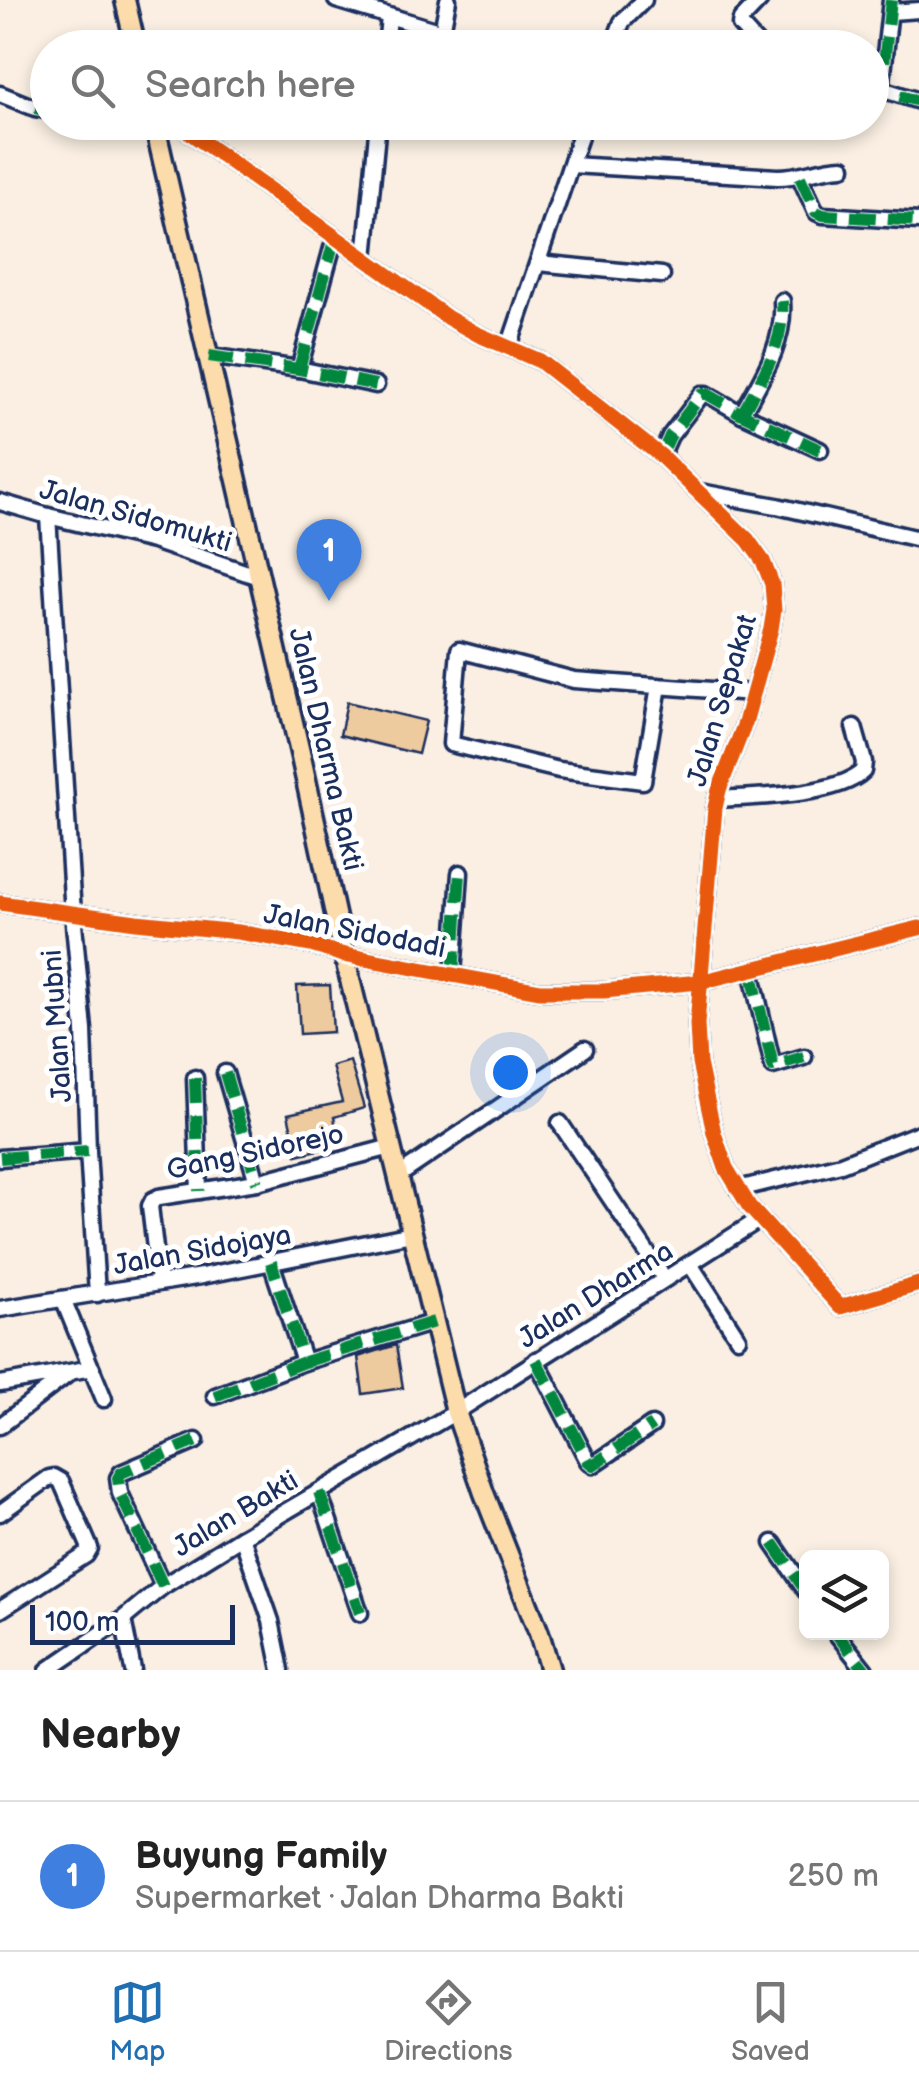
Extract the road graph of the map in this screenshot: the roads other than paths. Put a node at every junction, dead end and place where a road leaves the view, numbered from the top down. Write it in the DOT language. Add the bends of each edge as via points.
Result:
graph roads {
  1 [pos="125,0"];
  2 [pos="336,0"];
  3 [pos="448,0"];
  4 [pos="644,0"];
  5 [pos="760,0"];
  6 [pos="891,6"];
  7 [pos="919,10"];
  8 [pos="389,17"];
  9 [pos="132,30"];
  10 [pos="388,30"];
  11 [pos="418,30"];
  12 [pos="443,30"];
  13 [pos="619,30"];
  14 [pos="742,30"];
  15 [pos="889,92"];
  16 [pos="0,94"];
  17 [pos="919,101"];
  18 [pos="30,106"];
  19 [pos="158,140"];
  20 [pos="200,140"];
  21 [pos="376,140"];
  22 [pos="579,140"];
  23 [pos="571,166"];
  24 [pos="843,167"];
  25 [pos="800,177"];
  26 [pos="919,221"];
  27 [pos="335,237"];
  28 [pos="365,258"];
  29 [pos="538,263"];
  30 [pos="662,275"];
  31 [pos="782,301"];
  32 [pos="509,347"];
  33 [pos="209,356"];
  34 [pos="299,369"];
  35 [pos="376,386"];
  36 [pos="742,414"];
  37 [pos="820,450"];
  38 [pos="661,456"];
  39 [pos="700,492"];
  40 [pos="0,502"];
  41 [pos="48,516"];
  42 [pos="919,539"];
  43 [pos="259,577"];
  44 [pos="659,686"];
  45 [pos="753,693"];
  46 [pos="854,727"];
  47 [pos="717,800"];
  48 [pos="460,873"];
  49 [pos="0,904"];
  50 [pos="73,914"];
  51 [pos="919,928"];
  52 [pos="344,955"];
  53 [pos="751,970"];
  54 [pos="452,975"];
  55 [pos="700,982"];
  56 [pos="585,1049"];
  57 [pos="804,1057"];
  58 [pos="225,1074"];
  59 [pos="195,1078"];
  60 [pos="560,1123"];
  61 [pos="919,1133"];
  62 [pos="390,1147"];
  63 [pos="88,1152"];
  64 [pos="0,1158"];
  65 [pos="398,1176"];
  66 [pos="257,1182"];
  67 [pos="738,1189"];
  68 [pos="198,1191"];
  69 [pos="760,1219"];
  70 [pos="412,1234"];
  71 [pos="271,1262"];
  72 [pos="690,1264"];
  73 [pos="664,1278"];
  74 [pos="159,1282"];
  75 [pos="919,1285"];
  76 [pos="97,1294"];
  77 [pos="63,1299"];
  78 [pos="0,1310"];
  79 [pos="434,1322"];
  80 [pos="738,1338"];
  81 [pos="536,1360"];
  82 [pos="304,1362"];
  83 [pos="92,1368"];
  84 [pos="72,1371"];
  85 [pos="0,1384"];
  86 [pos="215,1396"];
  87 [pos="104,1399"];
  88 [pos="456,1412"];
  89 [pos="0,1426"];
  90 [pos="652,1426"];
  91 [pos="196,1440"];
  92 [pos="320,1492"];
  93 [pos="0,1513"];
  94 [pos="242,1537"];
  95 [pos="773,1543"];
  96 [pos="799,1581"];
  97 [pos="163,1586"];
  98 [pos="0,1610"];
  99 [pos="360,1613"];
  100 [pos="123,1619"];
  101 [pos="841,1640"];
  102 [pos="48,1670"];
  103 [pos="133,1670"];
  104 [pos="281,1670"];
  105 [pos="550,1670"];
  106 [pos="864,1670"];
  1 -- 9 [label="main road"];
  2 -- 8 [label="street"];
  3 -- 12 [label="street"];
  4 -- 13 [label="street"];
  5 -- 14 [label="street" via="741,20"];
  6 -- 7 [label="street"];
  8 -- 10 [label="street"];
  8 -- 11 [label="street"];
  15 -- 17 [label="street"];
  16 -- 18 [label="street"];
  19 -- 33 [label="main road, Jalan Dharma Bakti"];
  20 -- 27 [label="street, Jalan Sepakat"];
  21 -- 28 [label="street"];
  22 -- 23 [label="street"];
  23 -- 25 [label="street"];
  23 -- 29 [label="street"];
  24 -- 25 [label="street"];
  25 -- 26 [label="street" via="823,215"];
  27 -- 28 [label="street, Jalan Sepakat"];
  27 -- 34 [label="street"];
  28 -- 32 [label="street, Jalan Sepakat" via="448,318"];
  29 -- 30 [label="street"];
  29 -- 32 [label="street"];
  31 -- 36 [label="street" via="780,340"];
  32 -- 38 [label="street, Jalan Sepakat" via="540,361"];
  33 -- 34 [label="street"];
  33 -- 43 [label="main road, Jalan Dharma Bakti"];
  34 -- 35 [label="street"];
  36 -- 37 [label="street"];
  36 -- 38 [label="street" via="699,396"];
  38 -- 39 [label="street, Jalan Sepakat"];
  39 -- 42 [label="street"];
  39 -- 45 [label="street, Jalan Sepakat" via="748,540 772,584 771,630"];
  40 -- 41 [label="street, Jalan Sidomukti"];
  41 -- 43 [label="street, Jalan Sidomukti" via="154,541"];
  41 -- 50 [label="street, Jalan Mubni"];
  43 -- 52 [label="main road, Jalan Dharma Bakti"];
  44 -- 44 [label="street" via="643,782 451,744 458,650 574,680"];
  44 -- 45 [label="street"];
  45 -- 47 [label="street, Jalan Sepakat"];
  46 -- 47 [label="street" via="864,762 856,778 839,786"];
  47 -- 55 [label="street, Jalan Sepakat"];
  48 -- 54 [label="street, Jalan Sidodadi"];
  49 -- 50 [label="street, Jalan Sidodadi"];
  50 -- 52 [label="street, Jalan Sidodadi" via="238,932"];
  50 -- 63 [label="street, Jalan Mubni"];
  51 -- 53 [label="street, Jalan Sidodadi"];
  52 -- 54 [label="street, Jalan Sidodadi"];
  52 -- 62 [label="main road, Jalan Dharma Bakti"];
  53 -- 55 [label="street, Jalan Sidodadi"];
  53 -- 57 [label="street" via="773,1066"];
  54 -- 55 [label="street, Jalan Sidodadi" via="569,992"];
  55 -- 67 [label="street, Jalan Sepakat" via="699,1063 714,1133"];
  56 -- 65 [label="street"];
  58 -- 66 [label="street"];
  59 -- 68 [label="street"];
  60 -- 73 [label="street"];
  61 -- 67 [label="street" via="841,1164"];
  62 -- 65 [label="main road, Jalan Dharma Bakti"];
  62 -- 66 [label="street, Gang Sidorejo"];
  63 -- 64 [label="street"];
  63 -- 76 [label="street, Jalan Mubni"];
  65 -- 70 [label="main road, Jalan Dharma Bakti"];
  66 -- 68 [label="street, Gang Sidorejo"];
  67 -- 69 [label="street, Jalan Sepakat"];
  68 -- 74 [label="street, Gang Sidorejo" via="159,1196 150,1206"];
  69 -- 72 [label="street, Jalan Dharma"];
  69 -- 75 [label="street, Jalan Sepakat" via="840,1307"];
  70 -- 71 [label="street, Jalan Sidojaya"];
  70 -- 79 [label="main road, Jalan Dharma Bakti"];
  71 -- 74 [label="street, Jalan Sidojaya"];
  71 -- 82 [label="street"];
  72 -- 73 [label="street, Jalan Dharma"];
  72 -- 80 [label="street"];
  73 -- 81 [label="street, Jalan Dharma"];
  74 -- 76 [label="street, Jalan Sidojaya"];
  76 -- 77 [label="street, Jalan Sidojaya"];
  77 -- 78 [label="street, Jalan Sidojaya"];
  77 -- 83 [label="street"];
  79 -- 82 [label="street"];
  79 -- 88 [label="main road, Jalan Dharma Bakti"];
  81 -- 88 [label="street, Jalan Dharma"];
  81 -- 90 [label="street" via="592,1464"];
  82 -- 86 [label="street"];
  83 -- 84 [label="street"];
  83 -- 87 [label="street"];
  84 -- 85 [label="street"];
  84 -- 89 [label="street"];
  88 -- 92 [label="street, Jalan Bakti"];
  88 -- 105 [label="main road, Jalan Dharma Bakti"];
  91 -- 97 [label="street" via="118,1478"];
  92 -- 94 [label="street, Jalan Bakti"];
  92 -- 99 [label="street"];
  93 -- 98 [label="street" via="57,1478 90,1548"];
  94 -- 97 [label="street, Jalan Bakti"];
  94 -- 104 [label="street" via="272,1621"];
  95 -- 96 [label="street"];
  97 -- 100 [label="street, Jalan Bakti"];
  100 -- 102 [label="street, Jalan Bakti"];
  100 -- 103 [label="street"];
  101 -- 106 [label="street"];
}
